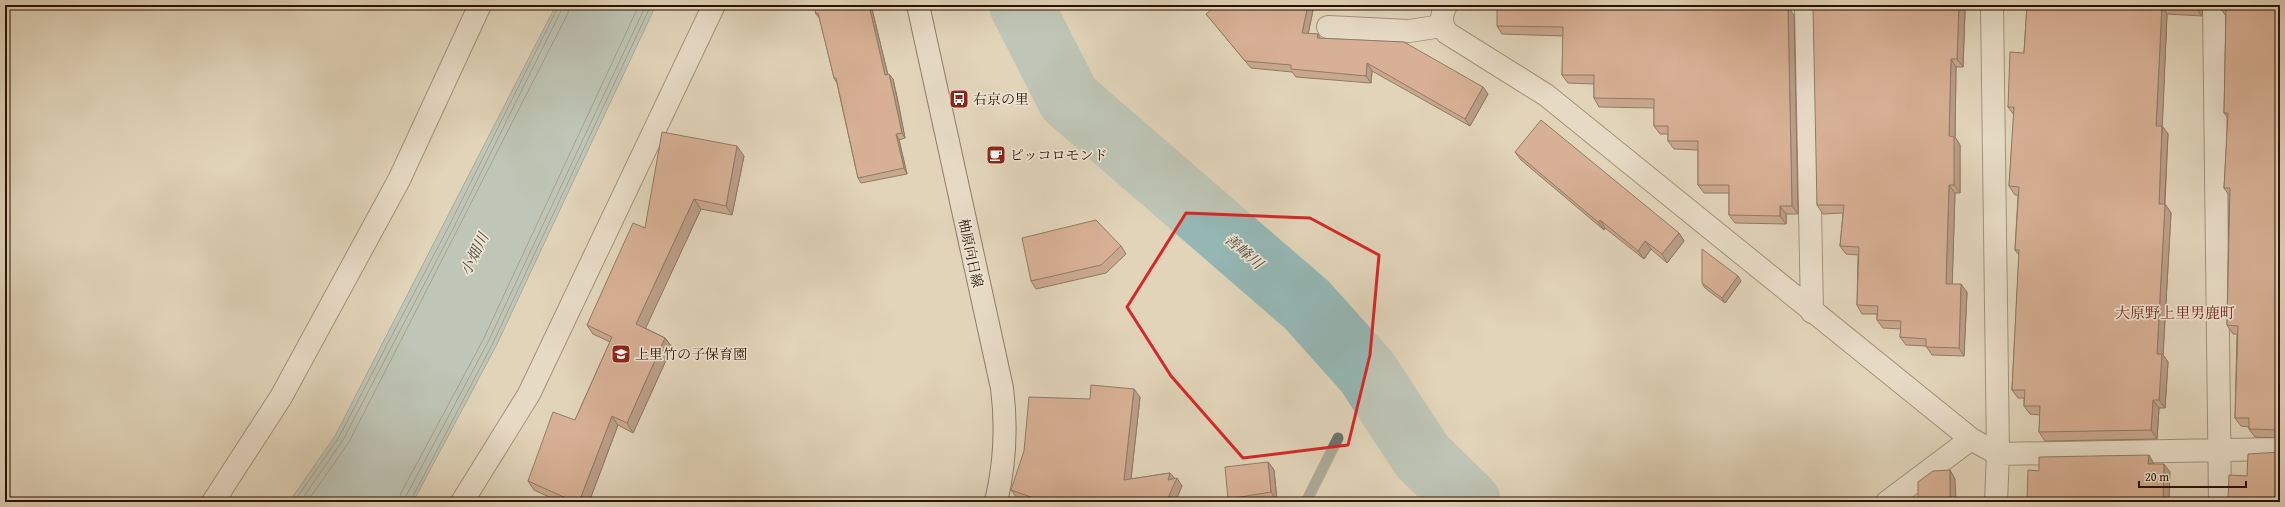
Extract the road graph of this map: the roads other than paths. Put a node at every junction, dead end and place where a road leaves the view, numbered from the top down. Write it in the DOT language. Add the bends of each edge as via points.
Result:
graph roads {
  1 [pos="480,5"];
  2 [pos="714,5"];
  3 [pos="918,5"];
  4 [pos="1806,5"];
  5 [pos="1992,5"];
  6 [pos="2214,5"];
  7 [pos="1444,15"];
  8 [pos="1328,27"];
  9 [pos="1812,312"];
  10 [pos="1971,439"];
  11 [pos="2280,449"];
  12 [pos="2219,450"];
  13 [pos="1998,454"];
  14 [pos="213,502"];
  15 [pos="462,502"];
  16 [pos="996,502"];
  17 [pos="1887,502"];
  18 [pos="1996,502"];
  19 [pos="2220,502"];
  1 -- 14 [label="street" via="396,187 281,398"];
  2 -- 15 [label="street" via="529,394"];
  3 -- 16 [label="street, 柚原向日線" via="1002,388 1005,443"];
  4 -- 9 [label="street"];
  5 -- 13 [label="street"];
  6 -- 12 [label="street"];
  7 -- 8 [label="street" via="1402,31"];
  7 -- 9 [label="street" via="1447,33 1546,95"];
  9 -- 10 [label="street"];
  10 -- 13 [label="street"];
  10 -- 17 [label="street"];
  11 -- 12 [label="street"];
  12 -- 13 [label="street"];
  12 -- 19 [label="street"];
  13 -- 18 [label="street"];
}
